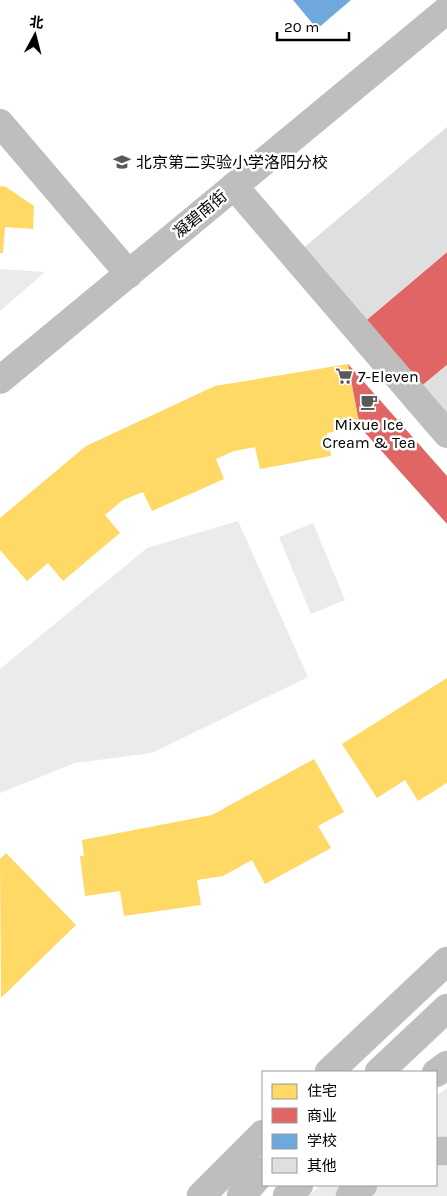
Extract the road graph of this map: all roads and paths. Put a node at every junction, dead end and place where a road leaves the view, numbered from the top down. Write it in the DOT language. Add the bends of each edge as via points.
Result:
graph roads {
  1 [pos="447,10"];
  2 [pos="0,123"];
  3 [pos="234,186"];
  4 [pos="129,274"];
  5 [pos="0,380"];
  6 [pos="447,434"];
  7 [pos="447,961"];
  8 [pos="447,1008"];
  9 [pos="330,1071"];
  10 [pos="380,1071"];
  11 [pos="262,1135"];
  12 [pos="262,1172"];
  13 [pos="298,1186"];
  14 [pos="362,1186"];
  15 [pos="201,1196"];
  16 [pos="241,1196"];
  17 [pos="287,1196"];
  18 [pos="350,1196"];
  1 -- 3 [label="main road, 凝碧南街"];
  2 -- 4 [label="main road"];
  3 -- 4 [label="main road, 凝碧南街"];
  3 -- 6 [label="main road"];
  4 -- 5 [label="main road, 凝碧南街"];
  7 -- 9 [label="main road"];
  8 -- 10 [label="main road"];
  11 -- 15 [label="main road"];
  12 -- 16 [label="main road"];
  13 -- 17 [label="main road"];
  14 -- 18 [label="main road"];
}
